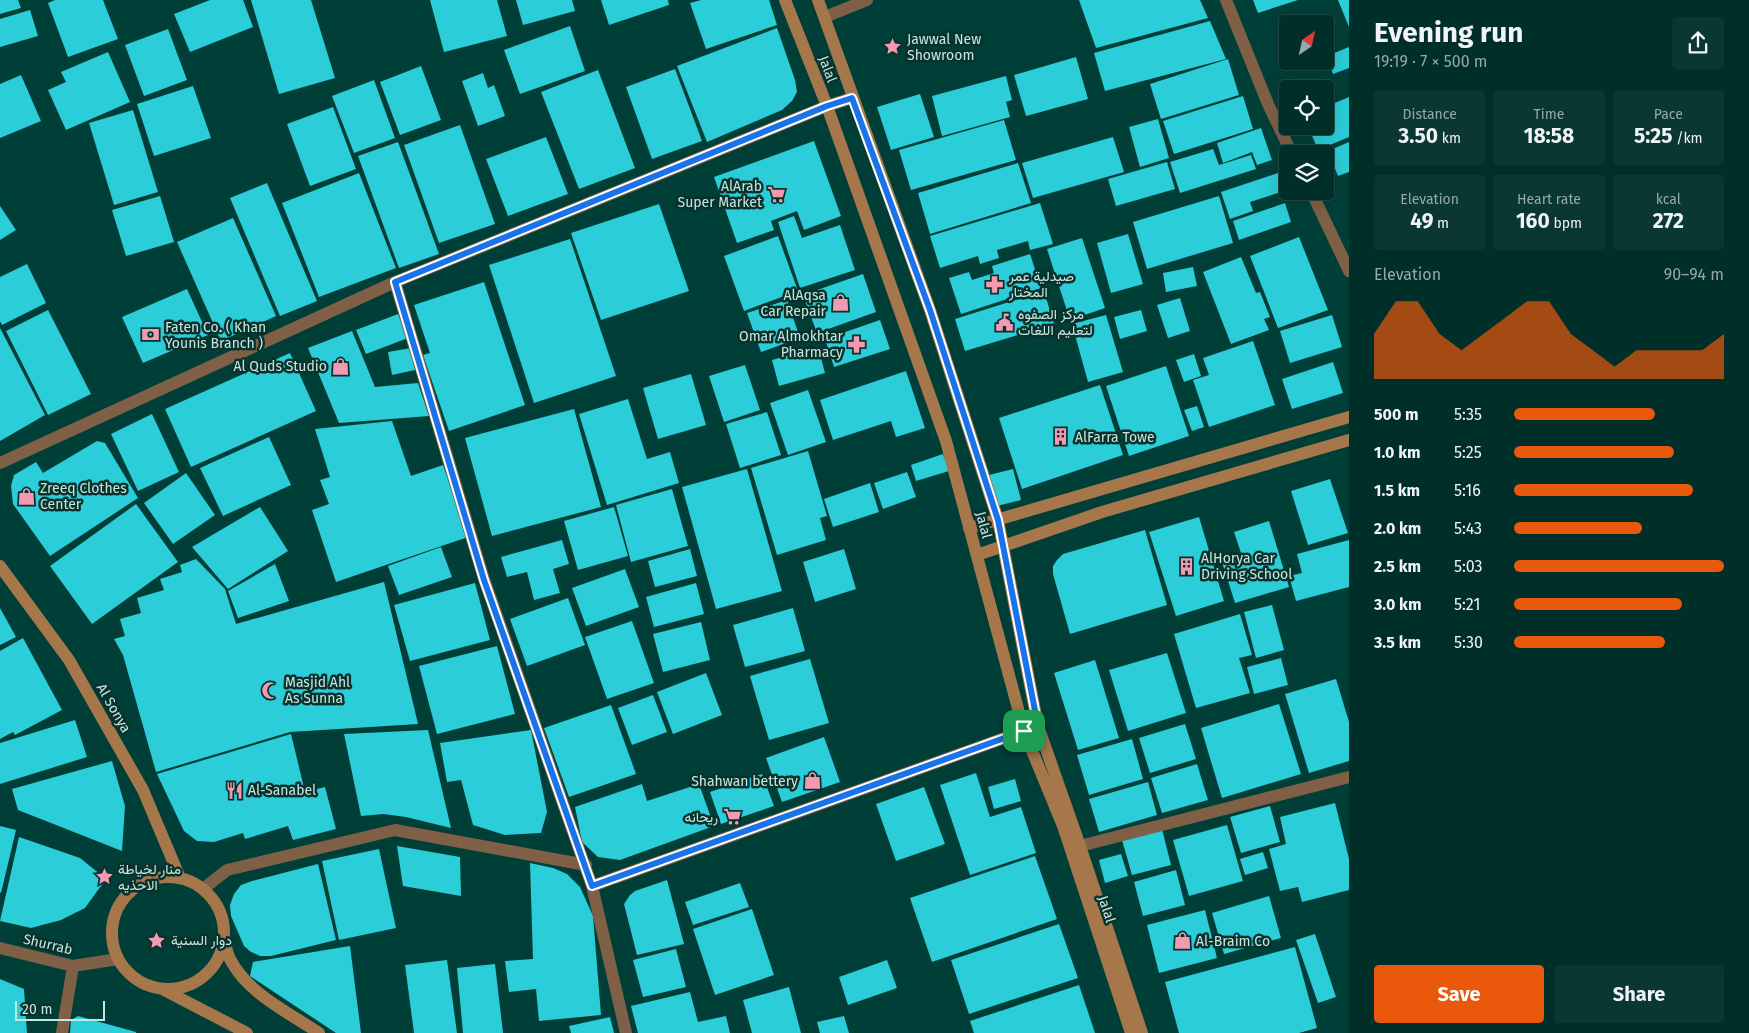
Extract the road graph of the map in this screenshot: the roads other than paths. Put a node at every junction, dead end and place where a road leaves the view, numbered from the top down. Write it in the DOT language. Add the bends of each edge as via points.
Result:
graph roads {
  1 [pos="785,0"];
  2 [pos="818,0"];
  3 [pos="867,0"];
  4 [pos="1226,0"];
  5 [pos="825,17"];
  6 [pos="852,98"];
  7 [pos="827,106"];
  8 [pos="1288,145"];
  9 [pos="1314,200"];
  10 [pos="1349,271"];
  11 [pos="395,282"];
  12 [pos="1349,417"];
  13 [pos="1349,440"];
  14 [pos="0,463"];
  15 [pos="998,520"];
  16 [pos="969,528"];
  17 [pos="1004,547"];
  18 [pos="977,555"];
  19 [pos="0,566"];
  20 [pos="1038,726"];
  21 [pos="1024,731"];
  22 [pos="1349,777"];
  23 [pos="1080,846"];
  24 [pos="586,865"];
  25 [pos="180,878"];
  26 [pos="592,886"];
  27 [pos="203,889"];
  28 [pos="224,940"];
  29 [pos="0,948"];
  30 [pos="118,959"];
  31 [pos="73,966"];
  32 [pos="159,988"];
  33 [pos="62,1033"];
  34 [pos="246,1033"];
  35 [pos="319,1033"];
  36 [pos="626,1033"];
  37 [pos="1130,1033"];
  38 [pos="1142,1033"];
  1 -- 7 [label="main road, Jalal"];
  2 -- 5 [label="main road, Jalal"];
  3 -- 5 [label="street"];
  4 -- 8 [label="street"];
  5 -- 6 [label="main road, Jalal"];
  6 -- 7 [label="street"];
  6 -- 15 [label="main road, Jalal" via="930,310"];
  7 -- 11 [label="street"];
  7 -- 16 [label="main road, Jalal" via="946,442"];
  9 -- 10 [label="street"];
  11 -- 14 [label="street"];
  11 -- 24 [label="street" via="484,580"];
  12 -- 15 [label="main road"];
  13 -- 17 [label="main road" via="1102,512"];
  15 -- 16 [label="main road"];
  15 -- 17 [label="main road, Jalal"];
  16 -- 18 [label="main road, Jalal"];
  17 -- 18 [label="main road"];
  17 -- 20 [label="main road, Jalal"];
  18 -- 21 [label="main road, Jalal"];
  19 -- 25 [label="main road, Al Sonya" via="73,668 143,790"];
  20 -- 21 [label="street"];
  20 -- 23 [label="main road, Jalal"];
  21 -- 26 [label="street"];
  21 -- 37 [label="main road, Jalal" via="1063,826"];
  22 -- 23 [label="street"];
  23 -- 38 [label="main road, Jalal"];
  24 -- 26 [label="street"];
  24 -- 27 [label="street" via="395,830 228,870"];
  25 -- 27 [label="main road"];
  25 -- 30 [label="main road" via="162,877 145,882 130,892 119,906 113,924 113,942"];
  26 -- 36 [label="street"];
  27 -- 28 [label="main road" via="216,903 223,921"];
  28 -- 32 [label="main road" via="218,958 207,974 193,984 176,989"];
  28 -- 35 [label="main road" via="230,958 244,979 273,1004"];
  29 -- 31 [label="street, Shurrab"];
  30 -- 31 [label="street, Shurrab"];
  30 -- 32 [label="main road" via="142,983"];
  31 -- 33 [label="street"];
  32 -- 34 [label="main road"];
}
